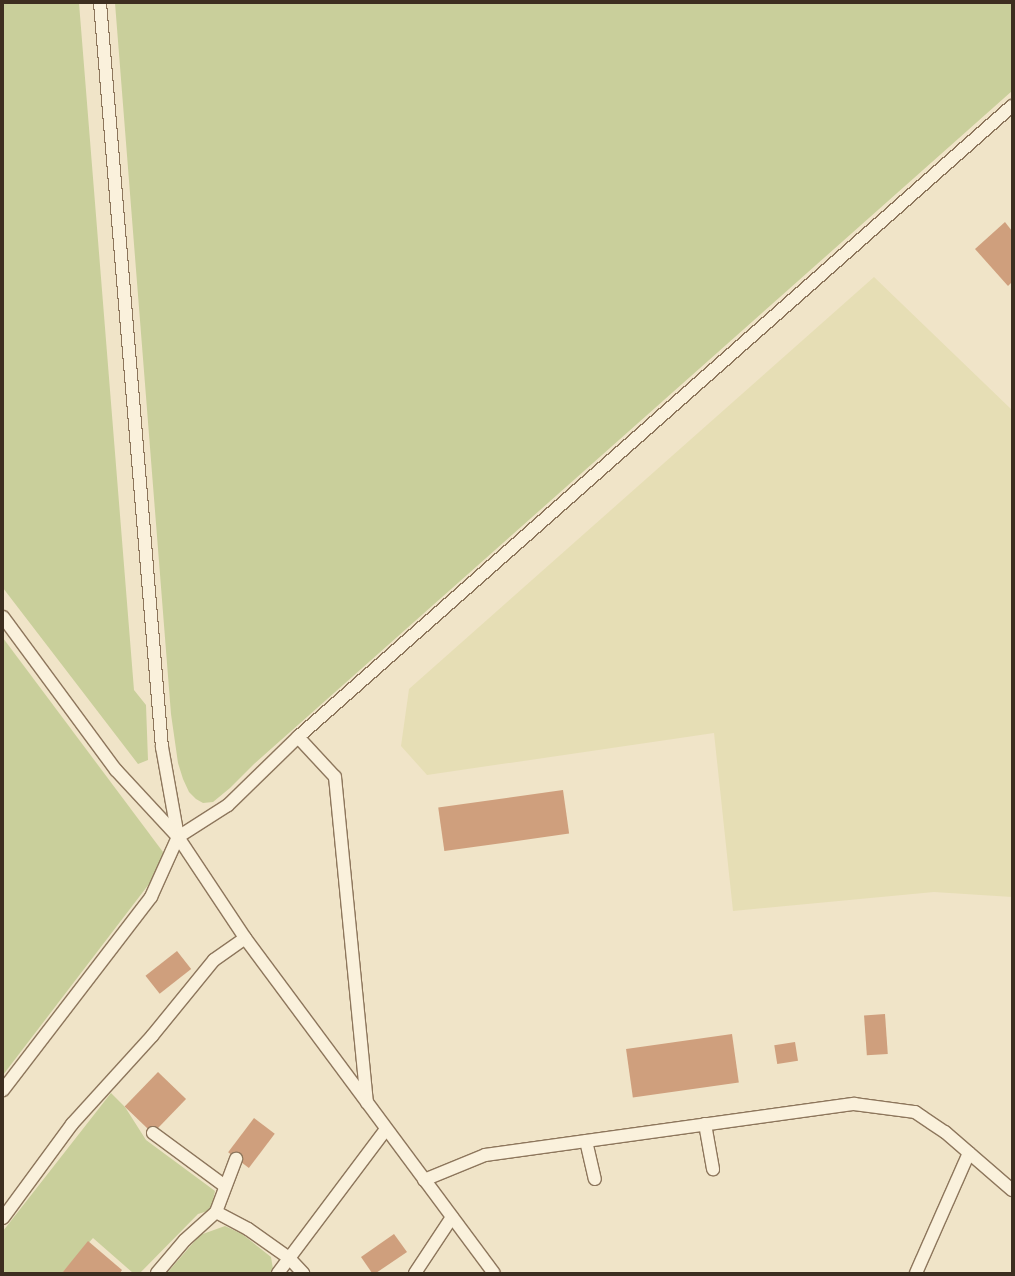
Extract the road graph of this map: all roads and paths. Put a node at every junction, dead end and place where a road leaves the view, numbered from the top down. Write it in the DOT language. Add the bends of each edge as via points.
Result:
graph roads {
  1 [pos="100,3"];
  2 [pos="1012,106"];
  3 [pos="3,617"];
  4 [pos="298,737"];
  5 [pos="178,837"];
  6 [pos="245,938"];
  7 [pos="3,1090"];
  8 [pos="367,1103"];
  9 [pos="705,1124"];
  10 [pos="386,1129"];
  11 [pos="153,1133"];
  12 [pos="586,1141"];
  13 [pos="969,1153"];
  14 [pos="236,1159"];
  15 [pos="713,1170"];
  16 [pos="595,1179"];
  17 [pos="424,1180"];
  18 [pos="225,1186"];
  19 [pos="1012,1190"];
  20 [pos="216,1212"];
  21 [pos="3,1218"];
  22 [pos="452,1218"];
  23 [pos="288,1258"];
  24 [pos="157,1273"];
  25 [pos="278,1273"];
  26 [pos="303,1273"];
  27 [pos="415,1273"];
  28 [pos="494,1273"];
  29 [pos="916,1273"];
  1 -- 5 [label="lane" via="162,747"];
  2 -- 4 [label="lane"];
  3 -- 5 [label="lane" via="116,770"];
  4 -- 5 [label="lane" via="228,805"];
  4 -- 8 [label="lane" via="335,777"];
  5 -- 6 [label="lane"];
  5 -- 7 [label="lane" via="151,897"];
  6 -- 8 [label="lane"];
  6 -- 21 [label="lane" via="214,960 152,1036 72,1124"];
  8 -- 10 [label="lane"];
  9 -- 12 [label="lane"];
  9 -- 13 [label="lane" via="854,1104 915,1112 945,1132"];
  9 -- 15 [label="lane"];
  10 -- 17 [label="lane"];
  10 -- 23 [label="lane"];
  11 -- 18 [label="lane"];
  12 -- 16 [label="lane"];
  12 -- 17 [label="lane" via="486,1155"];
  13 -- 19 [label="lane"];
  13 -- 29 [label="lane"];
  14 -- 18 [label="lane"];
  17 -- 22 [label="lane"];
  18 -- 20 [label="lane"];
  20 -- 23 [label="lane" via="248,1229"];
  20 -- 24 [label="lane" via="186,1240"];
  22 -- 27 [label="lane"];
  22 -- 28 [label="lane"];
  23 -- 25 [label="lane"];
  23 -- 26 [label="lane"];
}
